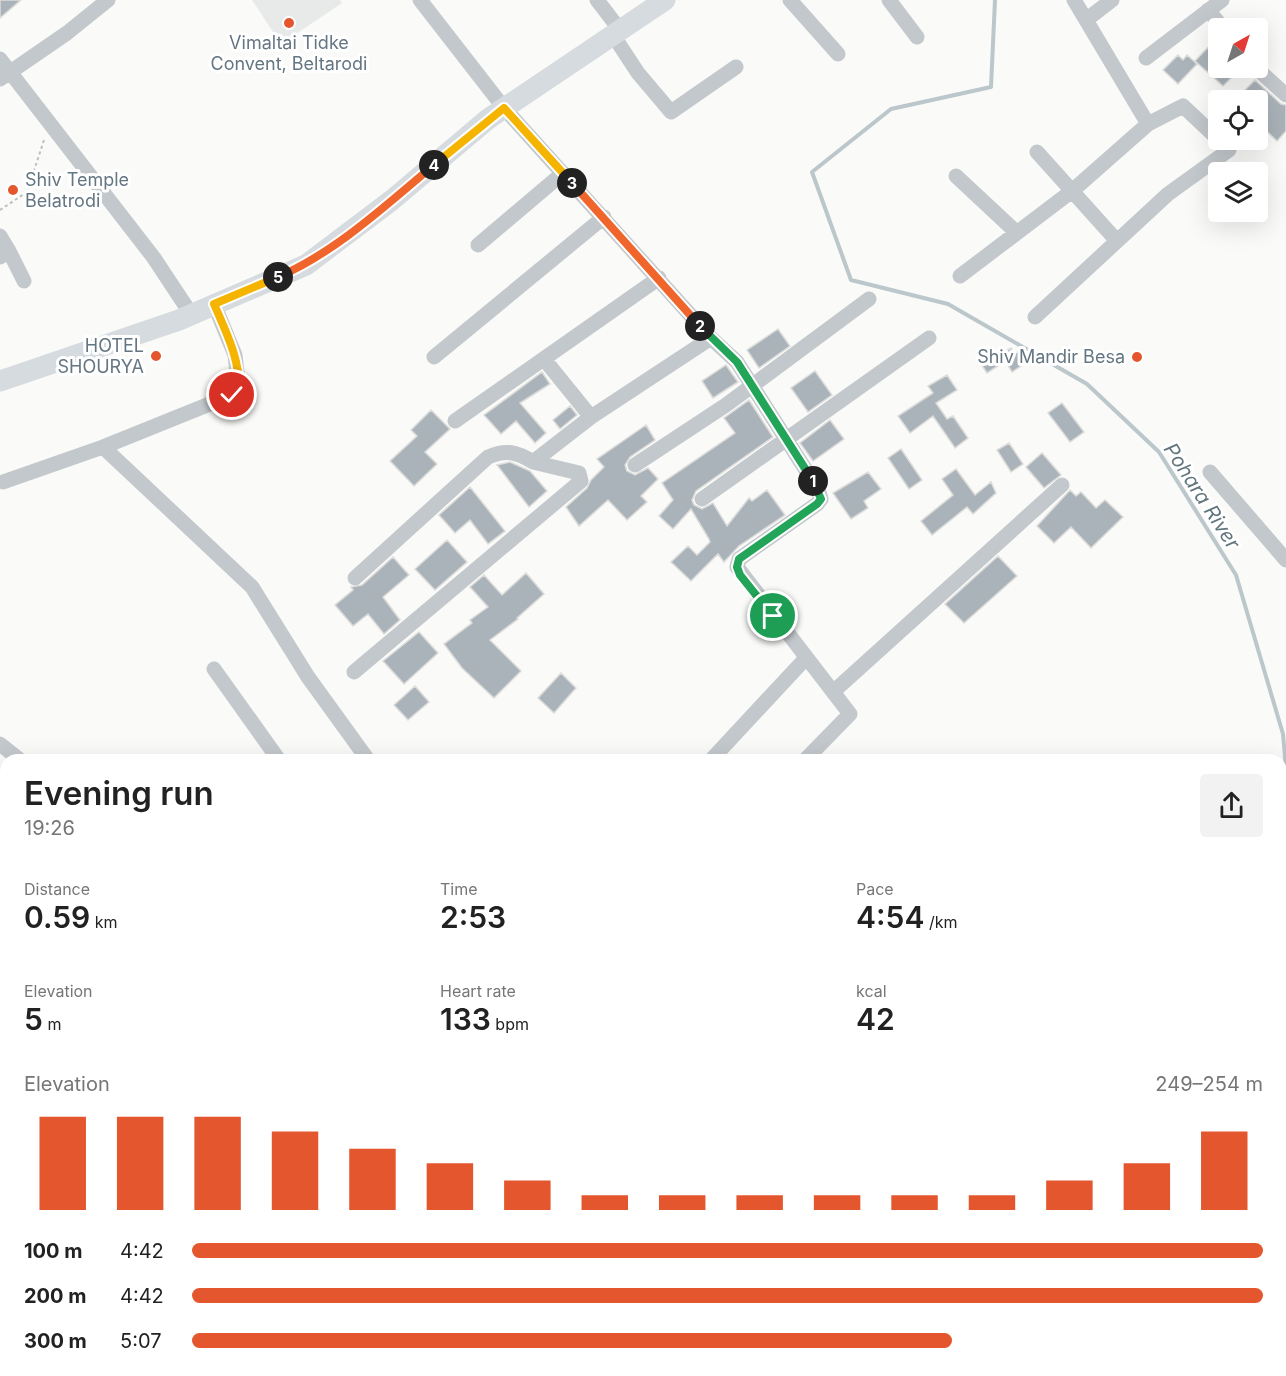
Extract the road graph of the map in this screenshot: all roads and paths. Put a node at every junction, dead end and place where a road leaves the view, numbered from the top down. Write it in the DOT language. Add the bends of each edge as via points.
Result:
graph roads {
  1 [pos="108,0"];
  2 [pos="420,0"];
  3 [pos="597,0"];
  4 [pos="665,0"];
  5 [pos="790,0"];
  6 [pos="890,0"];
  7 [pos="1074,0"];
  8 [pos="1112,0"];
  9 [pos="1222,0"];
  10 [pos="1208,10"];
  11 [pos="1215,18"];
  12 [pos="1086,20"];
  13 [pos="617,32"];
  14 [pos="918,37"];
  15 [pos="838,54"];
  16 [pos="1146,58"];
  17 [pos="0,59"];
  18 [pos="736,67"];
  19 [pos="5,75"];
  20 [pos="1267,78"];
  21 [pos="1286,95"];
  22 [pos="504,108"];
  23 [pos="50,122"];
  24 [pos="1148,124"];
  25 [pos="1208,130"];
  26 [pos="1229,150"];
  27 [pos="1037,152"];
  28 [pos="563,173"];
  29 [pos="956,176"];
  30 [pos="1072,191"];
  31 [pos="0,210"];
  32 [pos="604,217"];
  33 [pos="1016,232"];
  34 [pos="0,236"];
  35 [pos="1117,241"];
  36 [pos="478,245"];
  37 [pos="5,254"];
  38 [pos="960,276"];
  39 [pos="658,278"];
  40 [pos="24,281"];
  41 [pos="869,299"];
  42 [pos="214,304"];
  43 [pos="190,314"];
  44 [pos="1035,317"];
  45 [pos="711,338"];
  46 [pos="929,338"];
  47 [pos="434,357"];
  48 [pos="544,359"];
  49 [pos="0,381"];
  50 [pos="752,384"];
  51 [pos="591,417"];
  52 [pos="455,421"];
  53 [pos="786,439"];
  54 [pos="103,447"];
  55 [pos="533,462"];
  56 [pos="635,465"];
  57 [pos="1210,472"];
  58 [pos="3,482"];
  59 [pos="1062,485"];
  60 [pos="702,499"];
  61 [pos="1286,559"];
  62 [pos="355,578"];
  63 [pos="806,658"];
  64 [pos="214,669"];
  65 [pos="354,672"];
  66 [pos="833,692"];
  67 [pos="0,744"];
  68 [pos="12,754"];
  69 [pos="275,754"];
  70 [pos="364,754"];
  71 [pos="717,754"];
  72 [pos="811,754"];
  1 -- 19 [label="street"];
  2 -- 22 [label="street"];
  3 -- 13 [label="street"];
  4 -- 13 [label="street"];
  5 -- 15 [label="street"];
  6 -- 14 [label="street"];
  7 -- 12 [label="street"];
  8 -- 12 [label="street"];
  9 -- 10 [label="street"];
  10 -- 11 [label="street"];
  10 -- 16 [label="street"];
  12 -- 24 [label="street"];
  13 -- 18 [label="street" via="638,73 671,112"];
  13 -- 22 [label="street"];
  17 -- 19 [label="street"];
  19 -- 23 [label="street"];
  20 -- 21 [label="street"];
  22 -- 28 [label="street"];
  22 -- 42 [label="street" via="306,265"];
  23 -- 31 [label="path" via="27,192"];
  23 -- 43 [label="street" via="154,258"];
  24 -- 25 [label="street" via="1183,106"];
  24 -- 30 [label="street"];
  26 -- 35 [label="street" via="1168,194"];
  27 -- 30 [label="street"];
  28 -- 32 [label="street"];
  28 -- 36 [label="street"];
  29 -- 33 [label="street"];
  30 -- 33 [label="street"];
  30 -- 35 [label="street"];
  32 -- 39 [label="street"];
  32 -- 47 [label="street"];
  33 -- 38 [label="street"];
  34 -- 37 [label="street"];
  35 -- 44 [label="street"];
  37 -- 40 [label="street"];
  39 -- 45 [label="street"];
  39 -- 48 [label="street"];
  41 -- 50 [label="street"];
  42 -- 43 [label="street"];
  42 -- 54 [label="street" via="235,355 239,390"];
  43 -- 49 [label="street"];
  45 -- 50 [label="street" via="737,362"];
  45 -- 51 [label="street"];
  46 -- 53 [label="street"];
  48 -- 51 [label="street"];
  48 -- 52 [label="street"];
  50 -- 53 [label="street"];
  50 -- 56 [label="street"];
  51 -- 55 [label="street"];
  53 -- 60 [label="street"];
  53 -- 63 [label="street" via="821,499 739,559 737,567"];
  54 -- 58 [label="street"];
  54 -- 70 [label="street" via="252,587 289,649"];
  55 -- 62 [label="street" via="513,451 488,457"];
  55 -- 65 [label="street" via="579,473 581,481"];
  57 -- 61 [label="street"];
  59 -- 66 [label="street"];
  63 -- 66 [label="street"];
  63 -- 71 [label="street"];
  64 -- 69 [label="street"];
  66 -- 72 [label="street" via="849,714"];
  67 -- 68 [label="street"];
}
